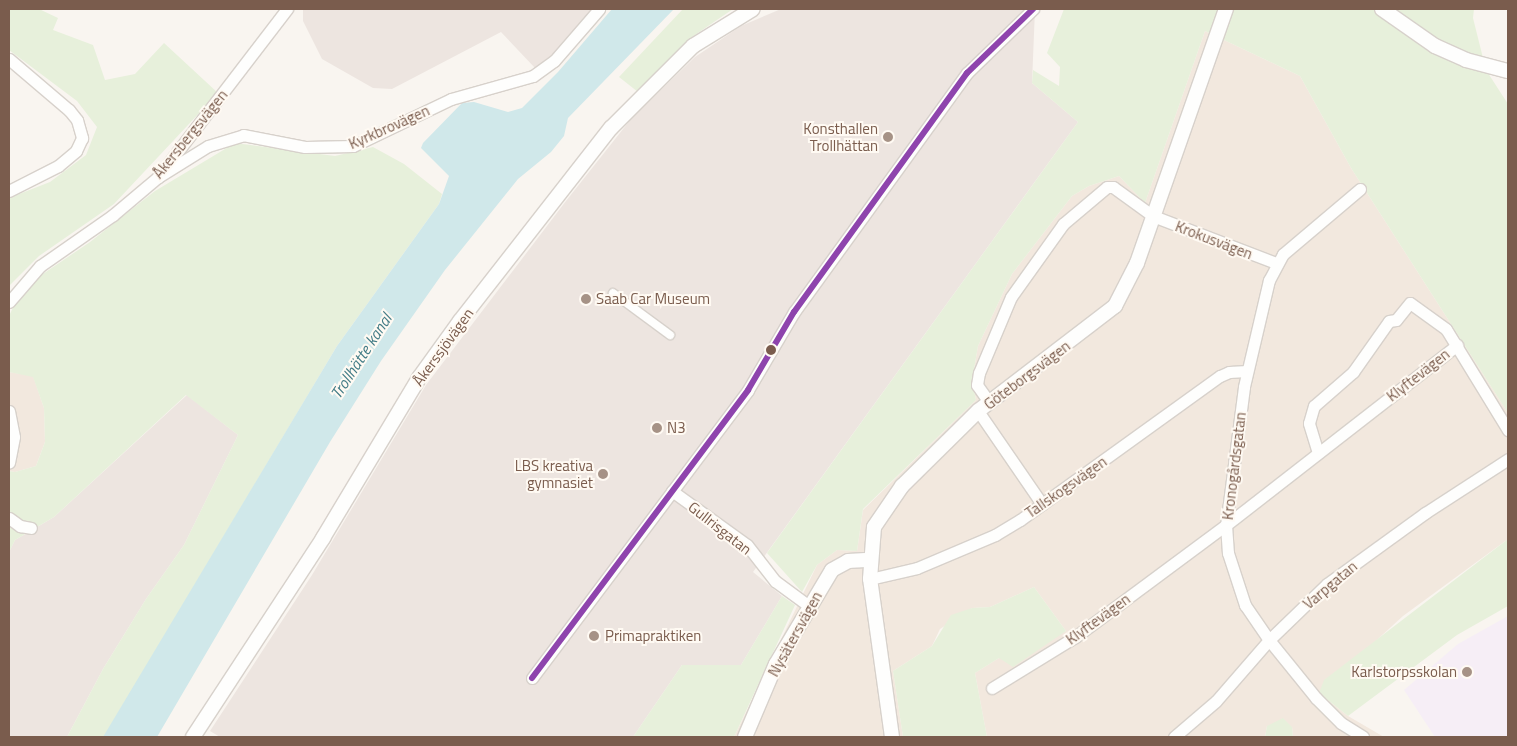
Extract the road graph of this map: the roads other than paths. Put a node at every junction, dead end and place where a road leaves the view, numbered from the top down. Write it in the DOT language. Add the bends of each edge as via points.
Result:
graph roads {
  1 [pos="287,9"];
  2 [pos="599,9"];
  3 [pos="753,9"];
  4 [pos="1033,9"];
  5 [pos="1226,9"];
  6 [pos="1382,9"];
  7 [pos="9,59"];
  8 [pos="1508,71"];
  9 [pos="158,177"];
  10 [pos="1360,189"];
  11 [pos="9,191"];
  12 [pos="1153,216"];
  13 [pos="1276,263"];
  14 [pos="612,293"];
  15 [pos="9,302"];
  16 [pos="670,335"];
  17 [pos="1457,345"];
  18 [pos="1247,371"];
  19 [pos="984,406"];
  20 [pos="9,411"];
  21 [pos="1508,430"];
  22 [pos="1318,453"];
  23 [pos="1508,459"];
  24 [pos="9,463"];
  25 [pos="672,492"];
  26 [pos="1042,504"];
  27 [pos="9,518"];
  28 [pos="1226,525"];
  29 [pos="32,528"];
  30 [pos="870,560"];
  31 [pos="870,579"];
  32 [pos="810,606"];
  33 [pos="1269,640"];
  34 [pos="532,678"];
  35 [pos="992,688"];
  36 [pos="194,737"];
  37 [pos="745,737"];
  38 [pos="892,737"];
  39 [pos="1174,737"];
  40 [pos="1363,737"];
  1 -- 9 [label="street, Åkersbergsvägen"];
  2 -- 9 [label="street, Kyrkbrovägen" via="554,61 533,76 451,99 352,146 305,146 243,135 208,146"];
  3 -- 36 [label="street, Åkerssjövägen" via="693,46 592,151 437,352 324,538"];
  4 -- 25 [label="street" via="967,73 794,312 748,390"];
  5 -- 12 [label="street, Göteborgsvägen"];
  6 -- 8 [label="street" via="1435,46 1466,60"];
  7 -- 11 [label="street" via="69,110 77,120 82,138 76,151 58,166"];
  9 -- 15 [label="street, Åkersbergsvägen" via="113,215 40,266"];
  10 -- 13 [label="street"];
  12 -- 13 [label="street, Krokusvägen"];
  12 -- 19 [label="street, Göteborgsvägen" via="1137,263 1116,306"];
  12 -- 19 [label="street, Krokusvägen" via="1113,187 1106,187 1063,224 1011,297 995,331 977,385"];
  13 -- 18 [label="street, Kronogårdsgatan" via="1257,323"];
  14 -- 16 [label="street"];
  17 -- 21 [label="street"];
  17 -- 22 [label="street, Klyftevägen"];
  17 -- 22 [label="street, Klyftevägen" via="1436,320 1410,303 1396,320 1389,321 1353,372 1314,406 1309,423"];
  18 -- 26 [label="street, Tallskogsvägen" via="1220,376"];
  18 -- 28 [label="street, Kronogårdsgatan"];
  19 -- 26 [label="street"];
  19 -- 30 [label="street, Göteborgsvägen" via="902,486 886,506 874,527"];
  20 -- 24 [label="street" via="14,437"];
  22 -- 28 [label="street, Klyftevägen"];
  23 -- 33 [label="street, Varpgatan" via="1418,518 1327,584"];
  25 -- 32 [label="street, Gullrisgatan" via="747,545 775,581"];
  25 -- 34 [label="street"];
  26 -- 31 [label="street, Tallskogsvägen" via="1020,520 960,552 917,568"];
  27 -- 29 [label="street" via="20,526"];
  28 -- 33 [label="street, Kronogårdsgatan" via="1235,579 1245,605"];
  28 -- 35 [label="street, Klyftevägen" via="1075,637"];
  30 -- 31 [label="street, Göteborgsvägen"];
  30 -- 32 [label="street, Nysätersvägen" via="848,562 832,570"];
  31 -- 38 [label="street, Göteborgsvägen"];
  32 -- 37 [label="street, Nysätersvägen" via="776,664"];
  33 -- 39 [label="street, Varpgatan" via="1216,701"];
  33 -- 40 [label="street, Kronogårdsgatan" via="1316,698 1341,723"];
}
